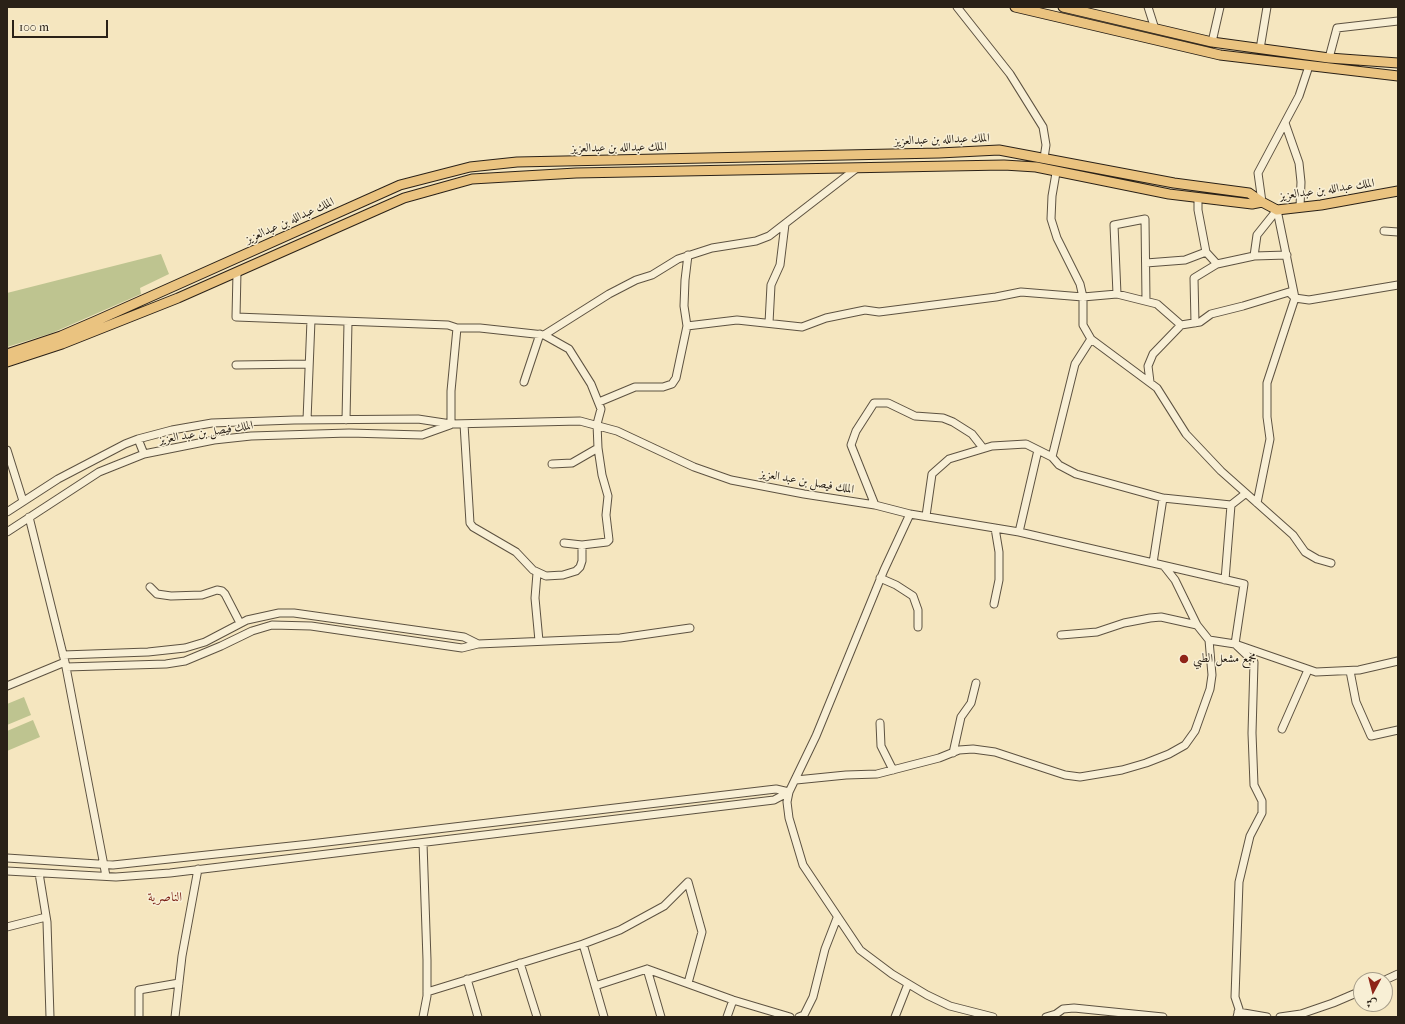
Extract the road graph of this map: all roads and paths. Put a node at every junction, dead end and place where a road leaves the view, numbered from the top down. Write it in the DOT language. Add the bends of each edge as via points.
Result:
graph roads {
  1 [pos="957,7"];
  2 [pos="1015,7"];
  3 [pos="1063,7"];
  4 [pos="1148,7"];
  5 [pos="1220,7"];
  6 [pos="1267,7"];
  7 [pos="1398,21"];
  8 [pos="1155,29"];
  9 [pos="1212,42"];
  10 [pos="1260,49"];
  11 [pos="1309,56"];
  12 [pos="1329,58"];
  13 [pos="1398,64"];
  14 [pos="1308,66"];
  15 [pos="1398,76"];
  16 [pos="1285,123"];
  17 [pos="1044,158"];
  18 [pos="857,168"];
  19 [pos="1056,172"];
  20 [pos="1398,191"];
  21 [pos="1198,198"];
  22 [pos="1262,202"];
  23 [pos="1300,208"];
  24 [pos="1277,210"];
  25 [pos="785,224"];
  26 [pos="1384,231"];
  27 [pos="1398,232"];
  28 [pos="1206,252"];
  29 [pos="1287,254"];
  30 [pos="688,255"];
  31 [pos="1254,256"];
  32 [pos="1146,263"];
  33 [pos="1217,264"];
  34 [pos="237,272"];
  35 [pos="1398,285"];
  36 [pos="1117,294"];
  37 [pos="1083,297"];
  38 [pos="1296,298"];
  39 [pos="1146,300"];
  40 [pos="311,320"];
  41 [pos="348,322"];
  42 [pos="769,323"];
  43 [pos="1195,323"];
  44 [pos="1181,325"];
  45 [pos="687,326"];
  46 [pos="457,328"];
  47 [pos="542,335"];
  48 [pos="1091,339"];
  49 [pos="7,354"];
  50 [pos="7,362"];
  51 [pos="309,364"];
  52 [pos="236,365"];
  53 [pos="524,382"];
  54 [pos="1150,382"];
  55 [pos="599,402"];
  56 [pos="307,420"];
  57 [pos="346,420"];
  58 [pos="451,424"];
  59 [pos="464,424"];
  60 [pos="597,424"];
  61 [pos="138,439"];
  62 [pos="598,448"];
  63 [pos="983,448"];
  64 [pos="7,450"];
  65 [pos="1038,450"];
  66 [pos="144,454"];
  67 [pos="1052,457"];
  68 [pos="552,464"];
  69 [pos="1245,494"];
  70 [pos="1163,498"];
  71 [pos="23,501"];
  72 [pos="1257,503"];
  73 [pos="875,505"];
  74 [pos="1231,505"];
  75 [pos="7,512"];
  76 [pos="910,514"];
  77 [pos="926,516"];
  78 [pos="29,517"];
  79 [pos="995,528"];
  80 [pos="7,532"];
  81 [pos="1019,532"];
  82 [pos="564,543"];
  83 [pos="582,545"];
  84 [pos="1153,564"];
  85 [pos="1331,564"];
  86 [pos="1164,566"];
  87 [pos="537,573"];
  88 [pos="880,578"];
  89 [pos="1225,580"];
  90 [pos="150,587"];
  91 [pos="994,604"];
  92 [pos="240,623"];
  93 [pos="1197,624"];
  94 [pos="918,627"];
  95 [pos="690,628"];
  96 [pos="1061,636"];
  97 [pos="1209,640"];
  98 [pos="539,642"];
  99 [pos="478,644"];
  100 [pos="1235,644"];
  101 [pos="63,655"];
  102 [pos="1398,661"];
  103 [pos="65,665"];
  104 [pos="1308,670"];
  105 [pos="1350,671"];
  106 [pos="976,682"];
  107 [pos="7,686"];
  108 [pos="880,723"];
  109 [pos="1282,729"];
  110 [pos="1398,730"];
  111 [pos="953,753"];
  112 [pos="893,770"];
  113 [pos="796,780"];
  114 [pos="789,792"];
  115 [pos="422,843"];
  116 [pos="7,858"];
  117 [pos="104,864"];
  118 [pos="198,869"];
  119 [pos="7,871"];
  120 [pos="15,872"];
  121 [pos="38,873"];
  122 [pos="106,876"];
  123 [pos="7,877"];
  124 [pos="46,917"];
  125 [pos="837,918"];
  126 [pos="7,927"];
  127 [pos="583,944"];
  128 [pos="520,963"];
  129 [pos="647,969"];
  130 [pos="467,980"];
  131 [pos="179,983"];
  132 [pos="688,983"];
  133 [pos="908,984"];
  134 [pos="595,986"];
  135 [pos="427,992"];
  136 [pos="1353,995"];
  137 [pos="733,1000"];
  138 [pos="972,1014"];
  139 [pos="1238,1014"];
  140 [pos="50,1017"];
  141 [pos="139,1017"];
  142 [pos="175,1017"];
  143 [pos="424,1017"];
  144 [pos="478,1017"];
  145 [pos="537,1017"];
  146 [pos="604,1017"];
  147 [pos="661,1017"];
  148 [pos="727,1017"];
  149 [pos="790,1017"];
  150 [pos="799,1017"];
  151 [pos="895,1017"];
  152 [pos="992,1017"];
  153 [pos="1046,1017"];
  154 [pos="1163,1017"];
  155 [pos="1267,1017"];
  156 [pos="1280,1017"];
  1 -- 17 [label="street" via="1010,74 1043,127 1046,145"];
  2 -- 14 [label="main road" via="1220,55"];
  3 -- 8 [label="main road"];
  4 -- 8 [label="street"];
  5 -- 9 [label="street"];
  6 -- 10 [label="street"];
  7 -- 12 [label="street" via="1337,28"];
  8 -- 9 [label="main road"];
  9 -- 10 [label="main road"];
  10 -- 11 [label="main road"];
  11 -- 12 [label="main road"];
  11 -- 14 [label="main road"];
  12 -- 13 [label="main road"];
  14 -- 15 [label="main road"];
  14 -- 16 [label="street" via="1299,96"];
  16 -- 22 [label="street" via="1258,173"];
  16 -- 23 [label="street" via="1299,163"];
  17 -- 22 [label="main road, الملك عبدالله بن عبدالعزيز" via="1174,183 1249,193"];
  17 -- 49 [label="main road, الملك عبدالله بن عبدالعزيز" via="999,150 517,162 470,167 400,185 92,323"];
  18 -- 19 [label="main road, الملك عبدالله بن عبدالعزيز" via="1004,165 1036,167"];
  18 -- 25 [label="street"];
  18 -- 34 [label="main road, الملك عبدالله بن عبدالعزيز" via="576,173 472,179 404,198"];
  19 -- 21 [label="main road, الملك عبدالله بن عبدالعزيز"];
  19 -- 37 [label="street" via="1051,219 1057,238 1080,284"];
  20 -- 23 [label="main road, الملك عبدالله بن عبدالعزيز"];
  21 -- 22 [label="main road, الملك عبدالله بن عبدالعزيز" via="1252,204"];
  21 -- 28 [label="street"];
  22 -- 24 [label="main road, الملك عبدالله بن عبدالعزيز"];
  23 -- 24 [label="main road, الملك عبدالله بن عبدالعزيز"];
  24 -- 29 [label="street"];
  24 -- 31 [label="street" via="1257,235"];
  25 -- 30 [label="street" via="769,236 756,241 712,248"];
  25 -- 42 [label="street" via="780,265 771,285"];
  26 -- 27 [label="street"];
  28 -- 32 [label="street" via="1185,260"];
  28 -- 33 [label="street"];
  29 -- 31 [label="street"];
  29 -- 38 [label="street"];
  30 -- 45 [label="street" via="684,293"];
  30 -- 47 [label="street" via="609,294"];
  31 -- 33 [label="street"];
  32 -- 36 [label="street" via="1145,219 1114,225"];
  32 -- 39 [label="street"];
  33 -- 43 [label="street" via="1194,278"];
  34 -- 40 [label="street" via="236,317"];
  34 -- 50 [label="main road, الملك عبدالله بن عبدالعزيز" via="62,344"];
  35 -- 38 [label="street" via="1309,300"];
  36 -- 37 [label="street"];
  36 -- 39 [label="street"];
  37 -- 42 [label="street" via="1021,292 879,312 865,310 826,318 802,327"];
  37 -- 48 [label="street" via="1083,325"];
  38 -- 43 [label="street" via="1289,292 1211,314"];
  38 -- 72 [label="street" via="1267,383 1270,439"];
  39 -- 44 [label="street" via="1157,304"];
  40 -- 41 [label="street"];
  40 -- 51 [label="street"];
  41 -- 46 [label="street"];
  41 -- 57 [label="street"];
  42 -- 45 [label="street" via="737,320"];
  43 -- 44 [label="street"];
  44 -- 54 [label="street" via="1153,354 1148,366"];
  45 -- 55 [label="street" via="680,369 672,384 664,387 635,387"];
  46 -- 47 [label="street"];
  46 -- 58 [label="street" via="451,391"];
  47 -- 53 [label="street"];
  47 -- 55 [label="street" via="569,349 582,367"];
  48 -- 54 [label="street"];
  48 -- 67 [label="street" via="1074,364"];
  51 -- 52 [label="street"];
  51 -- 56 [label="street"];
  54 -- 69 [label="street" via="1186,434"];
  55 -- 60 [label="street" via="601,409"];
  56 -- 57 [label="street, الملك فيصل بن عبد العزيز"];
  56 -- 61 [label="street, الملك فيصل بن عبد العزيز" via="212,423"];
  57 -- 58 [label="street, الملك فيصل بن عبد العزيز" via="418,419"];
  58 -- 59 [label="street, الملك فيصل بن عبد العزيز"];
  58 -- 66 [label="street, الملك فيصل بن عبد العزيز" via="422,435 250,436 214,440"];
  59 -- 60 [label="street, الملك فيصل بن عبد العزيز" via="580,421"];
  59 -- 87 [label="street" via="470,523 516,552"];
  60 -- 62 [label="street"];
  60 -- 73 [label="street, الملك فيصل بن عبد العزيز" via="694,467 732,480"];
  61 -- 66 [label="street"];
  61 -- 71 [label="street, الملك فيصل بن عبد العزيز" via="92,460"];
  62 -- 68 [label="street" via="572,463"];
  62 -- 83 [label="street" via="607,489 606,515 610,536 607,542"];
  63 -- 65 [label="street" via="1026,444"];
  63 -- 73 [label="street" via="972,434 953,422 943,418 914,416 888,403 874,403 856,431 851,445"];
  63 -- 77 [label="street" via="949,458 932,474"];
  64 -- 71 [label="street"];
  65 -- 67 [label="street"];
  65 -- 81 [label="street"];
  66 -- 78 [label="street, الملك فيصل بن عبد العزيز" via="99,472"];
  67 -- 70 [label="street" via="1059,465 1076,474"];
  69 -- 72 [label="street"];
  69 -- 74 [label="street"];
  70 -- 74 [label="street"];
  70 -- 84 [label="street"];
  71 -- 75 [label="street, الملك فيصل بن عبد العزيز"];
  72 -- 85 [label="street" via="1293,535 1305,552"];
  73 -- 76 [label="street, الملك فيصل بن عبد العزيز"];
  74 -- 89 [label="street"];
  76 -- 77 [label="street, الملك فيصل بن عبد العزيز"];
  76 -- 88 [label="street"];
  77 -- 79 [label="street, الملك فيصل بن عبد العزيز"];
  78 -- 80 [label="street, الملك فيصل بن عبد العزيز"];
  78 -- 101 [label="street"];
  79 -- 81 [label="street, الملك فيصل بن عبد العزيز"];
  79 -- 91 [label="street" via="1000,552 999,580"];
  81 -- 84 [label="street, الملك فيصل بن عبد العزيز"];
  82 -- 83 [label="street"];
  83 -- 87 [label="street" via="582,561 576,571 556,576"];
  84 -- 86 [label="street, الملك فيصل بن عبد العزيز"];
  86 -- 89 [label="street, الملك فيصل بن عبد العزيز"];
  86 -- 93 [label="street" via="1175,580"];
  87 -- 98 [label="street" via="535,592"];
  88 -- 94 [label="street" via="913,596 918,610"];
  88 -- 113 [label="street"];
  89 -- 100 [label="street, الملك فيصل بن عبد العزيز" via="1244,584"];
  90 -- 92 [label="street" via="157,594 171,596 202,595 222,591"];
  92 -- 99 [label="street" via="279,613 294,613 464,636"];
  92 -- 101 [label="street" via="205,642 185,648"];
  93 -- 96 [label="street" via="1161,617 1124,622 1097,632"];
  93 -- 97 [label="street"];
  95 -- 98 [label="street" via="620,638"];
  97 -- 100 [label="street"];
  97 -- 111 [label="street" via="1212,675 1209,692 1195,731 1185,745 1169,754 1122,770 1080,777 995,752 973,749"];
  98 -- 99 [label="street"];
  99 -- 103 [label="street" via="462,648 311,626 272,625 252,631 185,661 166,664"];
  100 -- 104 [label="street"];
  100 -- 139 [label="street" via="1254,662 1254,785 1262,801 1262,813 1250,836 1239,882 1235,996"];
  101 -- 103 [label="street"];
  102 -- 105 [label="street"];
  103 -- 107 [label="street"];
  103 -- 117 [label="street"];
  104 -- 105 [label="street"];
  104 -- 109 [label="street"];
  105 -- 110 [label="street" via="1356,702 1371,736"];
  106 -- 111 [label="street" via="971,703 961,717"];
  108 -- 112 [label="street" via="880,746"];
  111 -- 112 [label="street"];
  112 -- 113 [label="street" via="877,774"];
  113 -- 114 [label="street"];
  114 -- 115 [label="street" via="774,800"];
  114 -- 117 [label="street" via="776,789 310,844"];
  114 -- 125 [label="street" via="789,818 803,865"];
  115 -- 118 [label="street"];
  115 -- 135 [label="street"];
  116 -- 117 [label="street"];
  117 -- 122 [label="street"];
  118 -- 122 [label="street"];
  118 -- 131 [label="street"];
  119 -- 120 [label="street"];
  120 -- 121 [label="street"];
  120 -- 123 [label="street"];
  121 -- 122 [label="street"];
  121 -- 124 [label="street"];
  124 -- 126 [label="street"];
  124 -- 140 [label="street"];
  125 -- 133 [label="street" via="860,950"];
  125 -- 150 [label="street" via="825,949 813,997 804,1015"];
  127 -- 128 [label="street"];
  127 -- 132 [label="street" via="620,930 664,906 688,882 702,932"];
  127 -- 134 [label="street"];
  128 -- 130 [label="street"];
  128 -- 145 [label="street"];
  129 -- 132 [label="street"];
  129 -- 134 [label="street"];
  129 -- 147 [label="street"];
  130 -- 135 [label="street"];
  130 -- 144 [label="street"];
  131 -- 141 [label="street" via="139,990"];
  131 -- 142 [label="street"];
  132 -- 137 [label="street"];
  133 -- 138 [label="street" via="950,1006"];
  133 -- 151 [label="street"];
  134 -- 146 [label="street"];
  135 -- 143 [label="street"];
  136 -- 156 [label="street" via="1301,1014"];
  137 -- 148 [label="street"];
  137 -- 149 [label="street"];
  138 -- 152 [label="street"];
  139 -- 155 [label="street"];
  153 -- 154 [label="street" via="1063,1009 1074,1008"];
}
